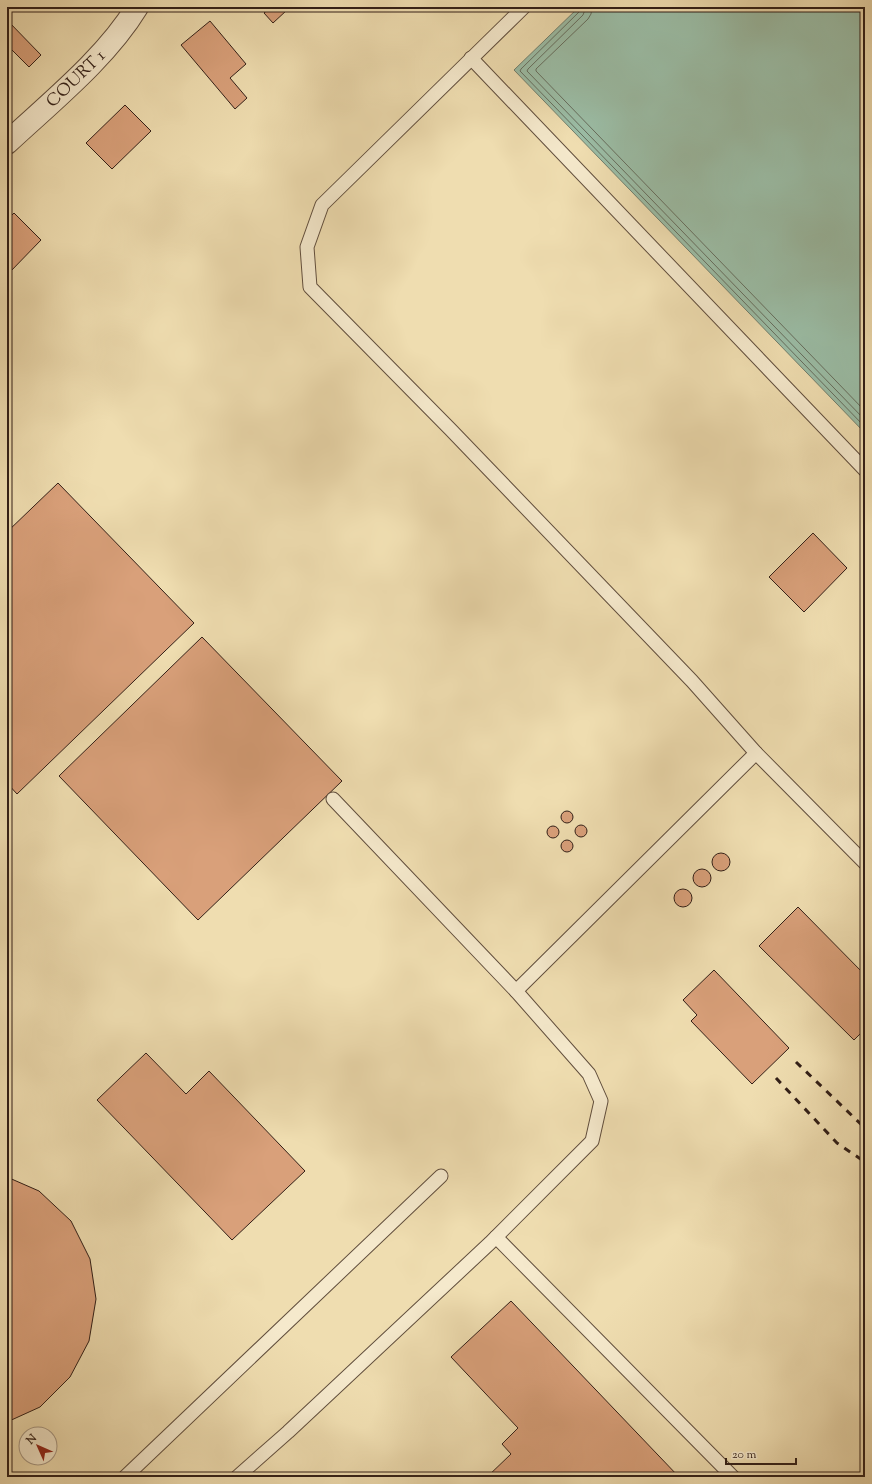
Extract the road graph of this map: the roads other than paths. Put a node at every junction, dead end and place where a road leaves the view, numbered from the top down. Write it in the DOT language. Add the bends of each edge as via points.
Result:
graph roads {
  1 [pos="137,7"];
  2 [pos="524,7"];
  3 [pos="472,58"];
  4 [pos="7,143"];
  5 [pos="865,470"];
  6 [pos="756,753"];
  7 [pos="333,799"];
  8 [pos="863,858"];
  9 [pos="516,991"];
  10 [pos="441,1176"];
  11 [pos="496,1237"];
  12 [pos="125,1477"];
  13 [pos="237,1477"];
  14 [pos="733,1477"];
  1 -- 4 [label="street, COURT 1" via="97,58"];
  2 -- 3 [label="lane"];
  3 -- 5 [label="lane"];
  3 -- 6 [label="lane" via="322,205 307,247 310,287 692,681"];
  6 -- 8 [label="lane"];
  6 -- 9 [label="lane"];
  7 -- 9 [label="lane"];
  9 -- 11 [label="lane" via="589,1074 601,1101 592,1141"];
  10 -- 12 [label="lane"];
  11 -- 13 [label="lane"];
  11 -- 14 [label="lane"];
}
